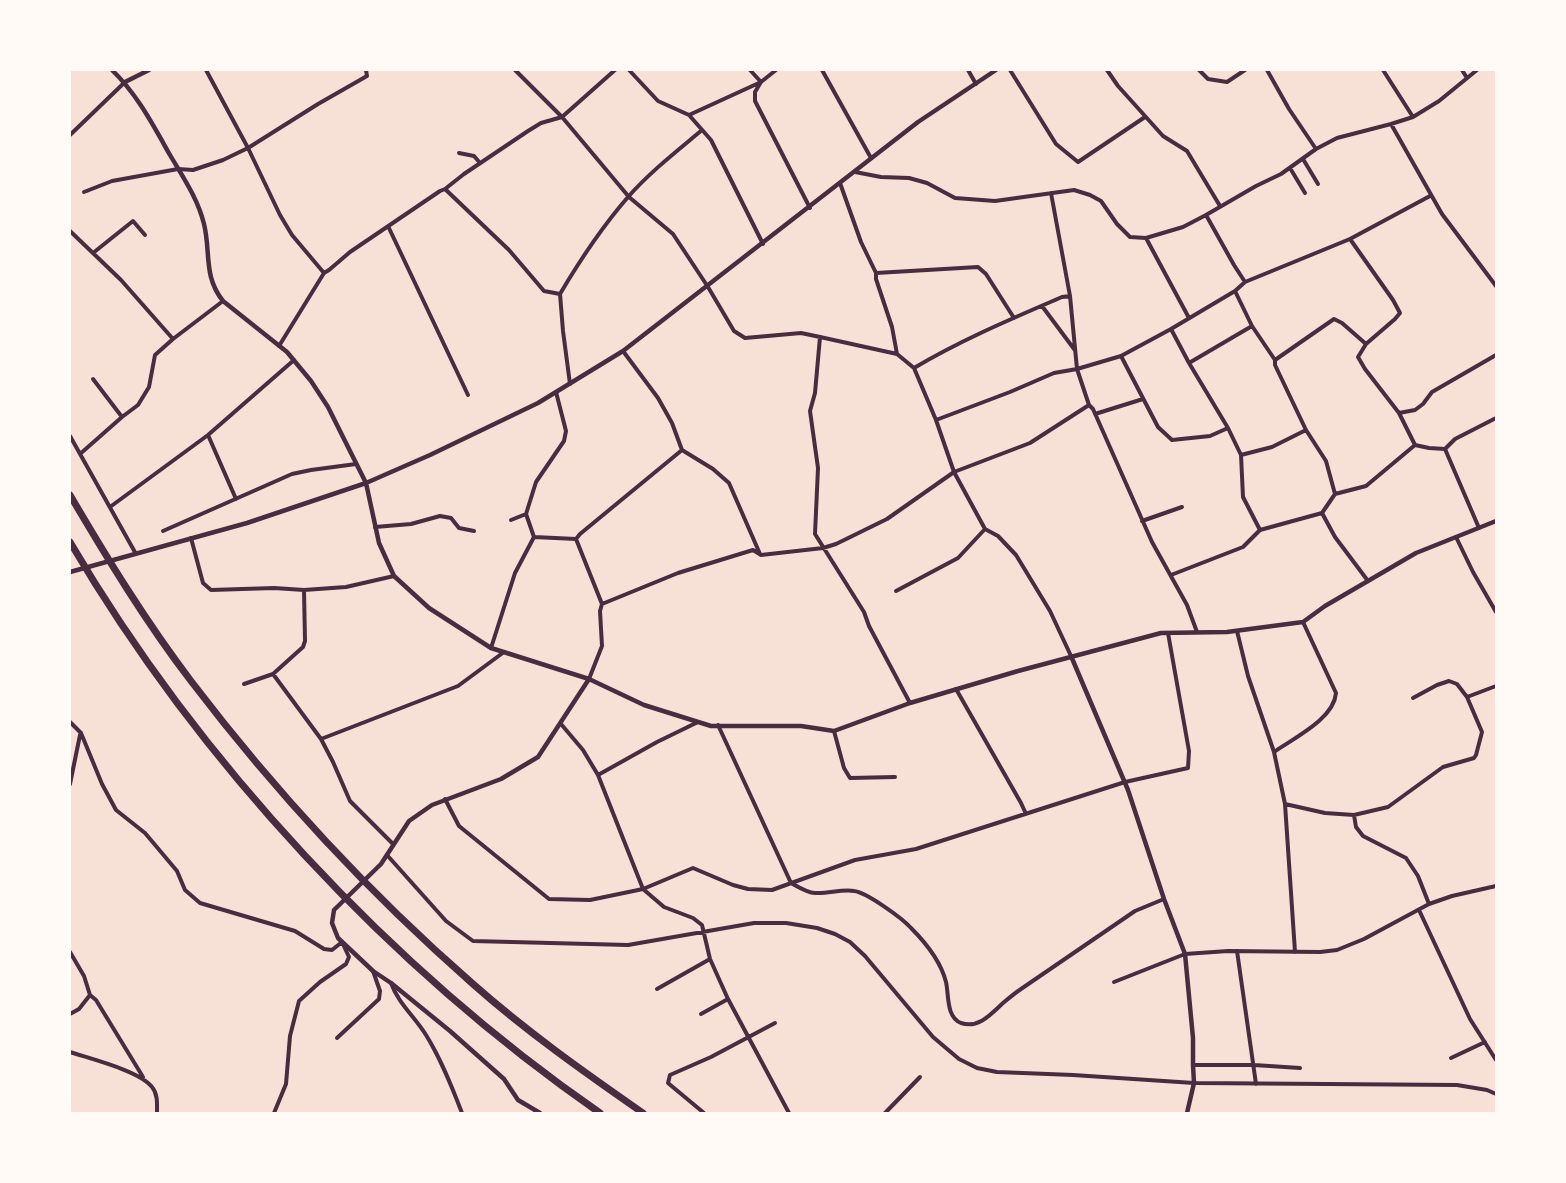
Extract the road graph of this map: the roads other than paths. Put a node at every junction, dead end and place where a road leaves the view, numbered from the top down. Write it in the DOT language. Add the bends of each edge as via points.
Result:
graph roads {
  1 [pos="112,70"];
  2 [pos="149,70"];
  3 [pos="206,70"];
  4 [pos="366,70"];
  5 [pos="515,70"];
  6 [pos="615,70"];
  7 [pos="629,70"];
  8 [pos="750,70"];
  9 [pos="776,70"];
  10 [pos="822,70"];
  11 [pos="968,70"];
  12 [pos="996,70"];
  13 [pos="1010,70"];
  14 [pos="1107,70"];
  15 [pos="1199,70"];
  16 [pos="1245,70"];
  17 [pos="1266,70"];
  18 [pos="1383,70"];
  19 [pos="1462,70"];
  20 [pos="1477,70"];
  21 [pos="1467,78"];
  22 [pos="125,82"];
  23 [pos="761,82"];
  24 [pos="976,84"];
  25 [pos="689,115"];
  26 [pos="562,116"];
  27 [pos="1145,117"];
  28 [pos="1413,117"];
  29 [pos="1391,124"];
  30 [pos="702,130"];
  31 [pos="70,135"];
  32 [pos="248,148"];
  33 [pos="1316,150"];
  34 [pos="459,153"];
  35 [pos="872,158"];
  36 [pos="1303,159"];
  37 [pos="480,163"];
  38 [pos="1290,168"];
  39 [pos="178,169"];
  40 [pos="855,172"];
  41 [pos="840,183"];
  42 [pos="1318,184"];
  43 [pos="445,189"];
  44 [pos="84,192"];
  45 [pos="1052,193"];
  46 [pos="1305,193"];
  47 [pos="1430,196"];
  48 [pos="629,197"];
  49 [pos="1220,206"];
  50 [pos="810,208"];
  51 [pos="1206,215"];
  52 [pos="388,226"];
  53 [pos="70,231"];
  54 [pos="145,234"];
  55 [pos="1146,238"];
  56 [pos="1350,239"];
  57 [pos="763,244"];
  58 [pos="93,253"];
  59 [pos="324,273"];
  60 [pos="876,273"];
  61 [pos="1245,282"];
  62 [pos="1495,282"];
  63 [pos="708,287"];
  64 [pos="1235,291"];
  65 [pos="560,294"];
  66 [pos="1070,296"];
  67 [pos="223,301"];
  68 [pos="1042,306"];
  69 [pos="1014,318"];
  70 [pos="1189,318"];
  71 [pos="1252,326"];
  72 [pos="1172,329"];
  73 [pos="820,337"];
  74 [pos="172,339"];
  75 [pos="1366,344"];
  76 [pos="279,346"];
  77 [pos="1075,351"];
  78 [pos="623,352"];
  79 [pos="897,354"];
  80 [pos="1496,355"];
  81 [pos="1121,356"];
  82 [pos="294,360"];
  83 [pos="1275,360"];
  84 [pos="1189,363"];
  85 [pos="914,368"];
  86 [pos="1077,369"];
  87 [pos="93,379"];
  88 [pos="570,384"];
  89 [pos="556,392"];
  90 [pos="468,395"];
  91 [pos="1143,399"];
  92 [pos="1089,405"];
  93 [pos="1399,413"];
  94 [pos="1095,414"];
  95 [pos="122,416"];
  96 [pos="1496,418"];
  97 [pos="936,420"];
  98 [pos="1228,428"];
  99 [pos="1306,430"];
  100 [pos="208,435"];
  101 [pos="70,436"];
  102 [pos="1416,445"];
  103 [pos="1446,449"];
  104 [pos="682,450"];
  105 [pos="80,454"];
  106 [pos="1241,455"];
  107 [pos="356,464"];
  108 [pos="954,472"];
  109 [pos="366,483"];
  110 [pos="70,494"];
  111 [pos="1334,494"];
  112 [pos="236,499"];
  113 [pos="110,507"];
  114 [pos="1182,507"];
  115 [pos="1322,513"];
  116 [pos="526,514"];
  117 [pos="511,520"];
  118 [pos="1142,520"];
  119 [pos="1496,521"];
  120 [pos="375,527"];
  121 [pos="1478,528"];
  122 [pos="985,529"];
  123 [pos="1260,530"];
  124 [pos="164,531"];
  125 [pos="474,531"];
  126 [pos="534,537"];
  127 [pos="1456,537"];
  128 [pos="191,538"];
  129 [pos="576,539"];
  130 [pos="70,542"];
  131 [pos="823,548"];
  132 [pos="136,554"];
  133 [pos="761,555"];
  134 [pos="70,572"];
  135 [pos="1171,575"];
  136 [pos="394,576"];
  137 [pos="1368,581"];
  138 [pos="304,590"];
  139 [pos="896,591"];
  140 [pos="602,604"];
  141 [pos="1496,612"];
  142 [pos="1303,622"];
  143 [pos="1237,631"];
  144 [pos="1197,632"];
  145 [pos="1168,633"];
  146 [pos="492,648"];
  147 [pos="504,652"];
  148 [pos="1071,656"];
  149 [pos="273,674"];
  150 [pos="589,680"];
  151 [pos="244,684"];
  152 [pos="1496,686"];
  153 [pos="956,689"];
  154 [pos="1413,698"];
  155 [pos="1467,698"];
  156 [pos="910,703"];
  157 [pos="70,722"];
  158 [pos="698,722"];
  159 [pos="561,724"];
  160 [pos="718,725"];
  161 [pos="834,731"];
  162 [pos="81,733"];
  163 [pos="321,739"];
  164 [pos="1274,752"];
  165 [pos="598,775"];
  166 [pos="895,777"];
  167 [pos="1125,782"];
  168 [pos="70,784"];
  169 [pos="445,799"];
  170 [pos="1285,804"];
  171 [pos="1026,814"];
  172 [pos="1354,815"];
  173 [pos="393,844"];
  174 [pos="387,855"];
  175 [pos="791,884"];
  176 [pos="1496,886"];
  177 [pos="643,888"];
  178 [pos="1164,899"];
  179 [pos="1430,904"];
  180 [pos="1419,910"];
  181 [pos="703,932"];
  182 [pos="342,942"];
  183 [pos="1237,951"];
  184 [pos="70,952"];
  185 [pos="1295,952"];
  186 [pos="1184,954"];
  187 [pos="710,959"];
  188 [pos="373,971"];
  189 [pos="1114,982"];
  190 [pos="391,983"];
  191 [pos="657,989"];
  192 [pos="90,995"];
  193 [pos="728,999"];
  194 [pos="70,1014"];
  195 [pos="701,1014"];
  196 [pos="775,1023"];
  197 [pos="748,1036"];
  198 [pos="337,1038"];
  199 [pos="1485,1042"];
  200 [pos="70,1052"];
  201 [pos="1451,1058"];
  202 [pos="1496,1060"];
  203 [pos="1194,1065"];
  204 [pos="1254,1065"];
  205 [pos="1300,1068"];
  206 [pos="143,1077"];
  207 [pos="920,1077"];
  208 [pos="1194,1083"];
  209 [pos="1256,1084"];
  210 [pos="1496,1094"];
  211 [pos="157,1113"];
  212 [pos="274,1113"];
  213 [pos="462,1113"];
  214 [pos="540,1113"];
  215 [pos="600,1113"];
  216 [pos="643,1113"];
  217 [pos="704,1113"];
  218 [pos="789,1113"];
  219 [pos="885,1113"];
  220 [pos="1187,1113"];
  1 -- 22 [label="street"];
  2 -- 22 [label="street"];
  3 -- 32 [label="street"];
  4 -- 32 [label="street" via="367,76"];
  5 -- 26 [label="street"];
  6 -- 26 [label="street"];
  7 -- 25 [label="street" via="658,101"];
  8 -- 23 [label="street"];
  9 -- 23 [label="street"];
  10 -- 35 [label="street"];
  11 -- 24 [label="street"];
  12 -- 24 [label="street"];
  13 -- 27 [label="street" via="1056,144 1078,162"];
  14 -- 27 [label="street"];
  15 -- 16 [label="street" via="1208,79 1227,82"];
  17 -- 33 [label="street"];
  18 -- 28 [label="street"];
  19 -- 21 [label="street"];
  20 -- 21 [label="street"];
  21 -- 28 [label="street"];
  22 -- 31 [label="street"];
  22 -- 39 [label="street"];
  23 -- 25 [label="street"];
  23 -- 50 [label="street" via="755,92 755,101"];
  24 -- 35 [label="street" via="918,122"];
  25 -- 30 [label="street"];
  26 -- 37 [label="street" via="541,123"];
  26 -- 48 [label="street"];
  27 -- 49 [label="street" via="1164,136 1187,151"];
  28 -- 29 [label="street"];
  29 -- 33 [label="street" via="1337,138"];
  29 -- 47 [label="street"];
  30 -- 48 [label="street"];
  30 -- 57 [label="street"];
  32 -- 39 [label="street" via="193,170"];
  32 -- 59 [label="street" via="292,235"];
  33 -- 36 [label="street"];
  34 -- 37 [label="street" via="474,156"];
  35 -- 40 [label="street"];
  36 -- 38 [label="street"];
  36 -- 42 [label="street"];
  37 -- 43 [label="street"];
  38 -- 46 [label="street"];
  38 -- 49 [label="street"];
  39 -- 44 [label="street" via="112,180"];
  39 -- 67 [label="street" via="196,199 204,224 210,278"];
  40 -- 41 [label="street"];
  40 -- 45 [label="street" via="909,178 927,183 955,198 994,201"];
  41 -- 50 [label="street"];
  41 -- 60 [label="street"];
  43 -- 52 [label="street"];
  43 -- 65 [label="street" via="509,250 544,291"];
  45 -- 55 [label="street" via="1074,190 1090,195 1101,201 1130,236"];
  45 -- 66 [label="street"];
  47 -- 56 [label="street"];
  47 -- 62 [label="street"];
  48 -- 63 [label="street" via="673,234"];
  48 -- 65 [label="street" via="585,252"];
  49 -- 51 [label="street"];
  50 -- 57 [label="street"];
  51 -- 55 [label="street" via="1184,227"];
  51 -- 61 [label="street"];
  52 -- 59 [label="street"];
  52 -- 90 [label="street"];
  53 -- 58 [label="street"];
  54 -- 58 [label="street" via="133,221"];
  55 -- 70 [label="street"];
  56 -- 61 [label="street"];
  56 -- 75 [label="street" via="1400,313"];
  57 -- 63 [label="street"];
  58 -- 74 [label="street"];
  59 -- 76 [label="street"];
  60 -- 69 [label="street" via="978,267"];
  60 -- 79 [label="street"];
  61 -- 64 [label="street"];
  63 -- 73 [label="street" via="734,331 746,338 801,333"];
  63 -- 78 [label="street"];
  64 -- 70 [label="street"];
  64 -- 71 [label="street"];
  65 -- 88 [label="street"];
  66 -- 68 [label="street"];
  66 -- 77 [label="street"];
  67 -- 74 [label="street"];
  67 -- 76 [label="street"];
  68 -- 69 [label="street"];
  68 -- 77 [label="street"];
  69 -- 85 [label="street" via="949,347"];
  70 -- 72 [label="street"];
  71 -- 83 [label="street"];
  71 -- 84 [label="street"];
  72 -- 81 [label="street"];
  72 -- 84 [label="street"];
  73 -- 79 [label="street"];
  73 -- 131 [label="street" via="815,393 810,411 818,468 815,534"];
  74 -- 95 [label="street" via="155,355 149,387 138,405"];
  75 -- 83 [label="street" via="1334,318"];
  75 -- 93 [label="street" via="1358,357"];
  76 -- 82 [label="street"];
  77 -- 86 [label="street"];
  78 -- 88 [label="street"];
  78 -- 104 [label="street" via="658,398"];
  79 -- 85 [label="street"];
  80 -- 93 [label="street" via="1432,392 1415,410"];
  81 -- 86 [label="street"];
  81 -- 91 [label="street"];
  82 -- 100 [label="street"];
  82 -- 107 [label="street" via="328,407"];
  83 -- 99 [label="street"];
  84 -- 98 [label="street"];
  85 -- 97 [label="street"];
  86 -- 92 [label="street"];
  86 -- 97 [label="street" via="1054,373"];
  87 -- 95 [label="street"];
  88 -- 89 [label="street"];
  89 -- 109 [label="street"];
  89 -- 116 [label="street" via="566,431 564,441 536,482"];
  91 -- 94 [label="street"];
  91 -- 98 [label="street" via="1158,427 1172,440 1210,436"];
  92 -- 94 [label="street"];
  92 -- 108 [label="street" via="1030,443"];
  93 -- 102 [label="street"];
  94 -- 118 [label="street"];
  95 -- 105 [label="street"];
  96 -- 103 [label="street" via="1455,439"];
  97 -- 108 [label="street"];
  98 -- 106 [label="street"];
  99 -- 106 [label="street" via="1272,447"];
  99 -- 111 [label="street" via="1326,461"];
  100 -- 112 [label="street"];
  100 -- 113 [label="street"];
  101 -- 105 [label="street"];
  102 -- 103 [label="street"];
  102 -- 111 [label="street" via="1366,486"];
  103 -- 121 [label="street"];
  104 -- 129 [label="street"];
  104 -- 133 [label="street" via="713,469 729,484"];
  105 -- 113 [label="street"];
  106 -- 123 [label="street" via="1243,496"];
  107 -- 109 [label="street"];
  107 -- 112 [label="street" via="292,474"];
  108 -- 122 [label="street"];
  108 -- 131 [label="street" via="887,519"];
  109 -- 120 [label="street"];
  109 -- 128 [label="street"];
  110 -- 216 [label="highway" via="136,603 190,680 304,817 373,890 480,990 532,1033"];
  111 -- 115 [label="street"];
  112 -- 124 [label="street"];
  113 -- 132 [label="street"];
  114 -- 118 [label="street"];
  115 -- 123 [label="street"];
  115 -- 137 [label="street" via="1335,538"];
  116 -- 117 [label="street"];
  116 -- 126 [label="street"];
  118 -- 135 [label="street"];
  119 -- 121 [label="street"];
  120 -- 125 [label="street" via="411,524 440,516 451,518 459,528"];
  120 -- 136 [label="street"];
  121 -- 127 [label="street"];
  122 -- 139 [label="street" via="958,558"];
  122 -- 148 [label="street" via="998,536 1016,555 1050,611"];
  123 -- 135 [label="street" via="1243,547"];
  126 -- 129 [label="street"];
  126 -- 146 [label="street" via="515,573"];
  127 -- 137 [label="street" via="1416,553"];
  127 -- 141 [label="street"];
  128 -- 132 [label="street"];
  128 -- 138 [label="street" via="203,583 211,590"];
  129 -- 140 [label="street"];
  130 -- 215 [label="highway" via="115,616 170,695 286,834 356,907 457,1002 517,1052"];
  131 -- 133 [label="street"];
  131 -- 156 [label="street" via="864,612"];
  132 -- 134 [label="street"];
  133 -- 140 [label="street" via="753,550 678,573"];
  135 -- 144 [label="street" via="1187,604"];
  136 -- 138 [label="street" via="346,587"];
  136 -- 146 [label="street" via="429,608"];
  137 -- 142 [label="street"];
  138 -- 149 [label="street" via="305,641 299,651"];
  140 -- 150 [label="street" via="602,646"];
  142 -- 143 [label="street"];
  142 -- 164 [label="street" via="1336,693 1336,700 1325,717"];
  143 -- 144 [label="street"];
  143 -- 164 [label="street" via="1248,676"];
  144 -- 145 [label="street"];
  145 -- 148 [label="street" via="1161,632"];
  145 -- 167 [label="street" via="1190,764 1188,768"];
  146 -- 147 [label="street"];
  147 -- 150 [label="street"];
  147 -- 163 [label="street" via="458,686"];
  148 -- 153 [label="street"];
  148 -- 167 [label="street"];
  149 -- 151 [label="street"];
  149 -- 163 [label="street"];
  150 -- 158 [label="street" via="644,705"];
  150 -- 159 [label="street"];
  152 -- 155 [label="street"];
  153 -- 156 [label="street"];
  153 -- 171 [label="street"];
  154 -- 155 [label="street" via="1449,681 1457,684"];
  155 -- 172 [label="street" via="1482,732 1474,758 1443,767 1388,807"];
  156 -- 161 [label="street"];
  157 -- 162 [label="street"];
  158 -- 160 [label="street"];
  158 -- 165 [label="street"];
  159 -- 165 [label="street" via="583,750"];
  159 -- 169 [label="street" via="538,757 501,779"];
  160 -- 161 [label="street" via="801,726"];
  160 -- 175 [label="street"];
  161 -- 166 [label="street" via="850,778"];
  162 -- 168 [label="street"];
  162 -- 182 [label="street" via="116,810 145,833 177,871 185,890 200,903 295,931 324,948 332,950"];
  163 -- 173 [label="street" via="350,801"];
  164 -- 170 [label="street"];
  165 -- 177 [label="street"];
  167 -- 171 [label="street"];
  167 -- 178 [label="street"];
  169 -- 173 [label="street" via="409,821"];
  169 -- 177 [label="street" via="459,826 549,900 590,900"];
  170 -- 172 [label="street" via="1325,813"];
  170 -- 185 [label="street"];
  171 -- 175 [label="street" via="916,849 855,860"];
  172 -- 179 [label="street" via="1356,827 1363,836 1406,858"];
  173 -- 174 [label="street"];
  174 -- 181 [label="street" via="446,920 473,941 628,945"];
  174 -- 182 [label="street" via="334,910 332,923"];
  175 -- 177 [label="street" via="772,890 748,889 693,868"];
  175 -- 178 [label="street" via="814,893 855,891 910,926 940,968 954,1018 968,1024 990,1016 1022,988 1135,912"];
  176 -- 179 [label="street"];
  177 -- 181 [label="street" via="664,907 693,918 702,925"];
  178 -- 186 [label="street"];
  179 -- 180 [label="street"];
  180 -- 185 [label="street" via="1337,950"];
  180 -- 199 [label="street" via="1470,1019"];
  181 -- 187 [label="street"];
  181 -- 208 [label="street" via="754,923 786,923 835,934 865,956 933,1037 959,1059 977,1068 997,1072"];
  182 -- 188 [label="street"];
  182 -- 212 [label="street" via="349,957 346,964 299,1001 290,1036 286,1084"];
  183 -- 185 [label="street"];
  183 -- 186 [label="street"];
  183 -- 204 [label="street"];
  184 -- 192 [label="street" via="84,976"];
  186 -- 189 [label="street"];
  186 -- 203 [label="street"];
  187 -- 191 [label="street"];
  187 -- 193 [label="street"];
  188 -- 190 [label="street"];
  188 -- 198 [label="street" via="380,999"];
  190 -- 213 [label="street" via="426,1035"];
  190 -- 214 [label="street" via="504,1079 518,1100"];
  192 -- 194 [label="street" via="79,1009"];
  192 -- 206 [label="street"];
  193 -- 195 [label="street"];
  193 -- 197 [label="street"];
  196 -- 197 [label="street"];
  197 -- 217 [label="street" via="670,1075 668,1083"];
  197 -- 218 [label="street"];
  199 -- 201 [label="street"];
  199 -- 202 [label="street"];
  200 -- 206 [label="street"];
  203 -- 204 [label="street"];
  203 -- 208 [label="street"];
  204 -- 205 [label="street"];
  204 -- 209 [label="street"];
  206 -- 211 [label="street" via="154,1088"];
  207 -- 219 [label="street"];
  208 -- 209 [label="street"];
  208 -- 220 [label="street"];
  209 -- 210 [label="street" via="1457,1085"];
}
